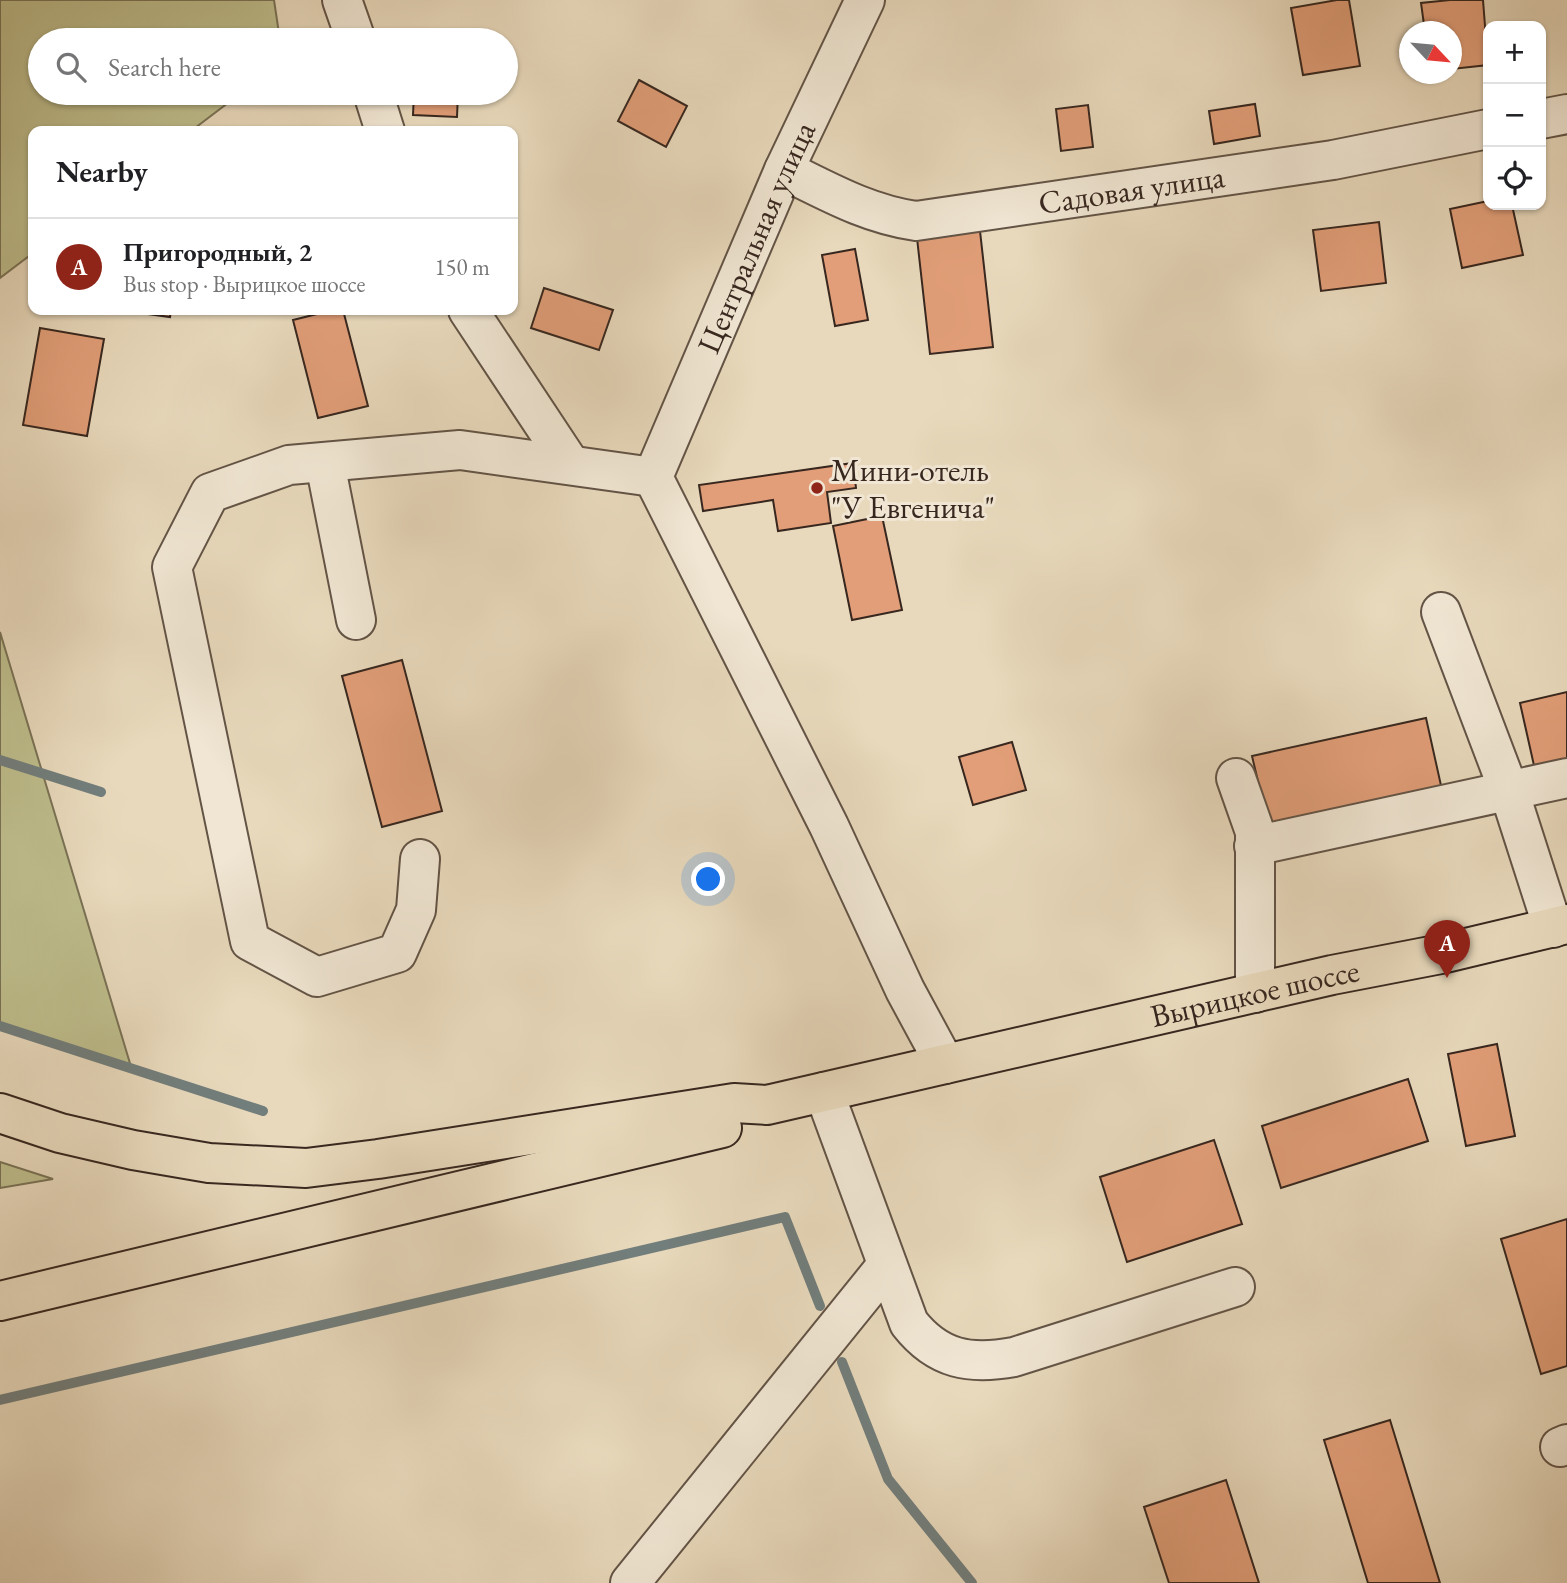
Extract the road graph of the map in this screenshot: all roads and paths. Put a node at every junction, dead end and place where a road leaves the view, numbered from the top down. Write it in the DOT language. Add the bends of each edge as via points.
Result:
graph roads {
  1 [pos="342,0"];
  2 [pos="865,0"];
  3 [pos="352,28"];
  4 [pos="377,105"];
  5 [pos="1567,114"];
  6 [pos="1546,118"];
  7 [pos="383,126"];
  8 [pos="1483,130"];
  9 [pos="784,170"];
  10 [pos="471,315"];
  11 [pos="325,463"];
  12 [pos="569,464"];
  13 [pos="653,477"];
  14 [pos="1441,612"];
  15 [pos="356,620"];
  16 [pos="1237,778"];
  17 [pos="1567,778"];
  18 [pos="1509,791"];
  19 [pos="1254,846"];
  20 [pos="419,859"];
  21 [pos="1560,926"];
  22 [pos="1255,993"];
  23 [pos="945,1064"];
  24 [pos="824,1092"];
  25 [pos="750,1104"];
  26 [pos="0,1113"];
  27 [pos="199,1253"];
  28 [pos="887,1265"];
  29 [pos="0,1279"];
  30 [pos="1235,1287"];
  31 [pos="0,1301"];
  32 [pos="0,1316"];
  33 [pos="630,1583"];
  1 -- 3 [label="street"];
  2 -- 9 [label="street, Центральная улица"];
  4 -- 7 [label="street"];
  5 -- 6 [label="street"];
  8 -- 9 [label="street, Садовая улица" via="1333,160 916,220 863,208"];
  9 -- 13 [label="street, Центральная улица"];
  10 -- 12 [label="street"];
  11 -- 12 [label="street" via="460,450"];
  11 -- 15 [label="street"];
  11 -- 20 [label="street" via="289,465 210,493 172,567 250,942 317,976 397,953 416,910"];
  12 -- 13 [label="street"];
  13 -- 23 [label="street"];
  14 -- 18 [label="street"];
  16 -- 19 [label="street" via="1255,832"];
  17 -- 18 [label="street"];
  18 -- 19 [label="street"];
  18 -- 21 [label="street"];
  19 -- 22 [label="street"];
  21 -- 22 [label="main road, Вырицкое шоссе"];
  22 -- 23 [label="main road, Вырицкое шоссе"];
  23 -- 24 [label="main road, Вырицкое шоссе"];
  24 -- 25 [label="main road, Вырицкое шоссе"];
  24 -- 28 [label="street"];
  25 -- 26 [label="main road" via="306,1168 209,1163 133,1150"];
  25 -- 27 [label="main road" via="735,1124"];
  25 -- 29 [label="main road"];
  27 -- 31 [label="main road"];
  27 -- 32 [label="main road"];
  28 -- 30 [label="street" via="909,1323 922,1340 945,1354 982,1363"];
  28 -- 33 [label="street"];
}
